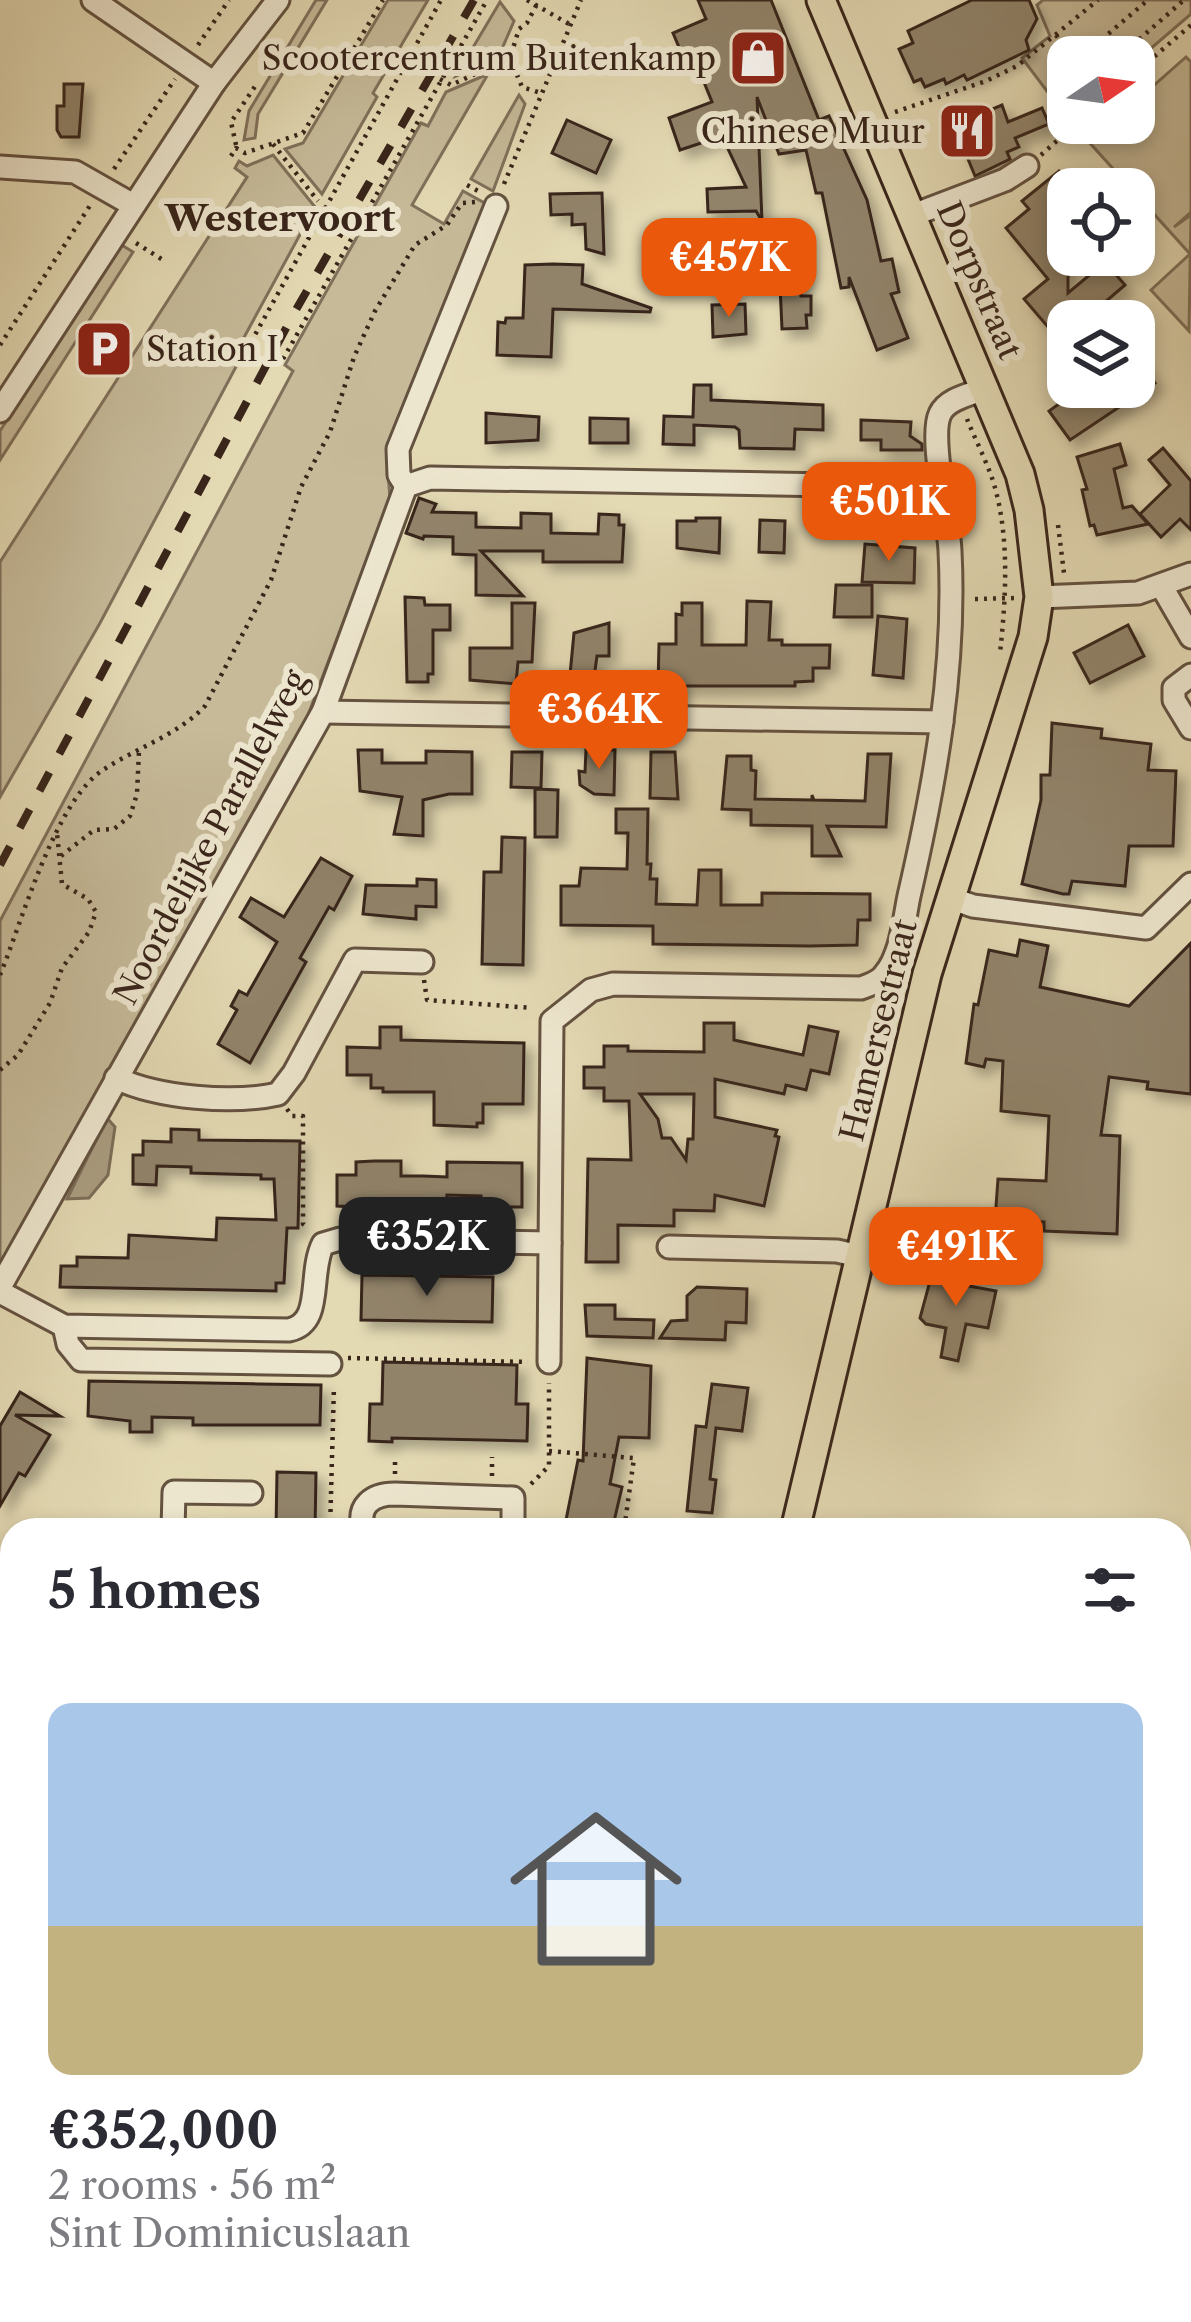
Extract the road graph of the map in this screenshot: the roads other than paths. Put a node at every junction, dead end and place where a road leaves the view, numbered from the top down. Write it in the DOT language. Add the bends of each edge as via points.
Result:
graph roads {
  1 [pos="94,0"];
  2 [pos="266,0"];
  3 [pos="278,0"];
  4 [pos="821,0"];
  5 [pos="252,30"];
  6 [pos="214,83"];
  7 [pos="1028,166"];
  8 [pos="0,167"];
  9 [pos="133,205"];
  10 [pos="495,209"];
  11 [pos="913,215"];
  12 [pos="987,388"];
  13 [pos="0,411"];
  14 [pos="406,486"];
  15 [pos="943,487"];
  16 [pos="1191,574"];
  17 [pos="1162,587"];
  18 [pos="1039,597"];
  19 [pos="1190,632"];
  20 [pos="1191,675"];
  21 [pos="323,712"];
  22 [pos="942,722"];
  23 [pos="1191,728"];
  24 [pos="1191,884"];
  25 [pos="950,898"];
  26 [pos="422,962"];
  27 [pos="116,1078"];
  28 [pos="550,1243"];
  29 [pos="669,1247"];
  30 [pos="859,1256"];
  31 [pos="0,1290"];
  32 [pos="302,1324"];
  33 [pos="64,1326"];
  34 [pos="549,1362"];
  35 [pos="251,1493"];
  36 [pos="173,1518"];
  37 [pos="360,1518"];
  38 [pos="513,1518"];
  39 [pos="799,1518"];
  1 -- 6 [label="street"];
  2 -- 5 [label="street"];
  3 -- 5 [label="street"];
  4 -- 11 [label="main road, Dorpstraat"];
  5 -- 6 [label="street"];
  6 -- 9 [label="street"];
  7 -- 11 [label="street"];
  8 -- 9 [label="street" via="74,172"];
  9 -- 13 [label="street"];
  10 -- 14 [label="street, Noordelijke Parallelweg" via="398,449"];
  11 -- 12 [label="main road, Dorpstraat"];
  12 -- 15 [label="street" via="939,416"];
  12 -- 18 [label="main road, Dorpstraat" via="1025,491"];
  14 -- 15 [label="street" via="430,478"];
  14 -- 21 [label="street, Noordelijke Parallelweg"];
  15 -- 22 [label="street" via="951,599"];
  16 -- 17 [label="street"];
  17 -- 18 [label="street"];
  17 -- 19 [label="street"];
  18 -- 25 [label="main road, Hamersestraat" via="1020,685"];
  20 -- 23 [label="street" via="1174,688"];
  21 -- 22 [label="street"];
  21 -- 27 [label="street, Noordelijke Parallelweg"];
  22 -- 28 [label="street" via="903,923 883,978 861,988 613,984 552,1021"];
  24 -- 25 [label="street, Hamersestraat" via="1146,928"];
  25 -- 30 [label="main road, Hamersestraat"];
  26 -- 27 [label="street" via="355,960 278,1094 175,1095"];
  27 -- 31 [label="street, Noordelijke Parallelweg"];
  28 -- 32 [label="street" via="323,1244 312,1313"];
  28 -- 34 [label="street"];
  29 -- 30 [label="street"];
  30 -- 39 [label="main road, Hamersestraat"];
  31 -- 33 [label="street"];
  32 -- 33 [label="street"];
  32 -- 33 [label="street" via="325,1364 81,1360"];
  35 -- 36 [label="street" via="174,1492"];
  37 -- 38 [label="street" via="378,1494 513,1498"];
}
